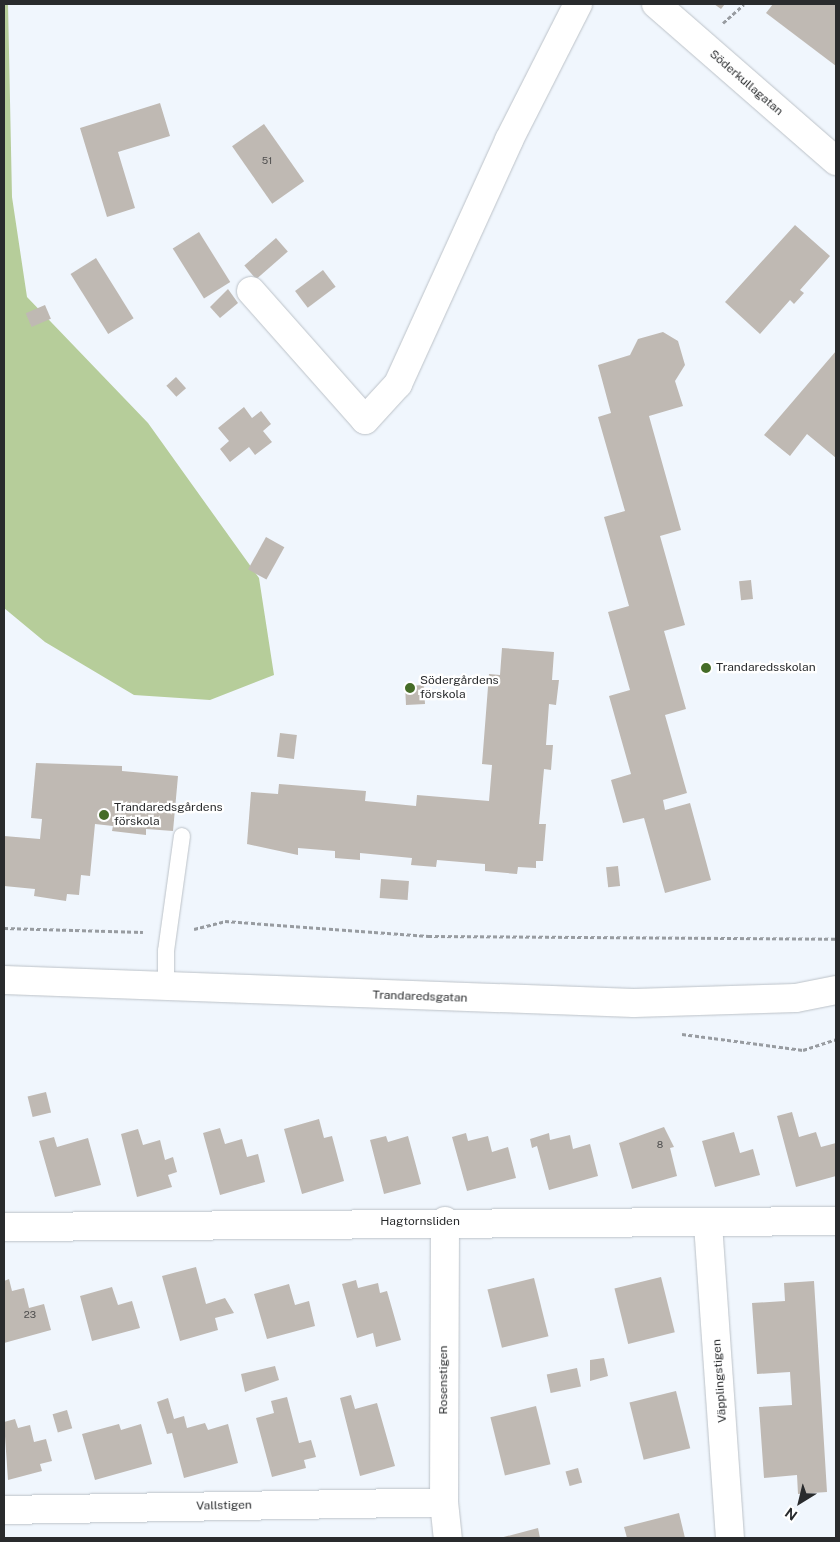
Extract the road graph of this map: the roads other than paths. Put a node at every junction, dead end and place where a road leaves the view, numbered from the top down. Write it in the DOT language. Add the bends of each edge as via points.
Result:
graph roads {
  1 [pos="578,4"];
  2 [pos="656,4"];
  3 [pos="836,161"];
  4 [pos="251,291"];
  5 [pos="182,836"];
  6 [pos="4,980"];
  7 [pos="166,986"];
  8 [pos="836,990"];
  9 [pos="446,1221"];
  10 [pos="836,1221"];
  11 [pos="708,1224"];
  12 [pos="4,1227"];
  13 [pos="444,1502"];
  14 [pos="4,1510"];
  15 [pos="448,1538"];
  16 [pos="730,1538"];
  1 -- 4 [label="street" via="509,140 398,384 365,420"];
  2 -- 3 [label="street, Söderkullagatan"];
  5 -- 7 [label="lane" via="168,932"];
  6 -- 7 [label="street, Trandaredsgatan"];
  7 -- 8 [label="street, Trandaredsgatan" via="634,1003 796,998"];
  9 -- 11 [label="street, Hagtornsliden"];
  9 -- 12 [label="street, Hagtornsliden"];
  9 -- 13 [label="street, Rosenstigen"];
  10 -- 11 [label="street, Hagtornsliden"];
  11 -- 16 [label="street, Väpplingstigen"];
  13 -- 14 [label="street, Vallstigen"];
  13 -- 15 [label="street, Rosenstigen"];
}
